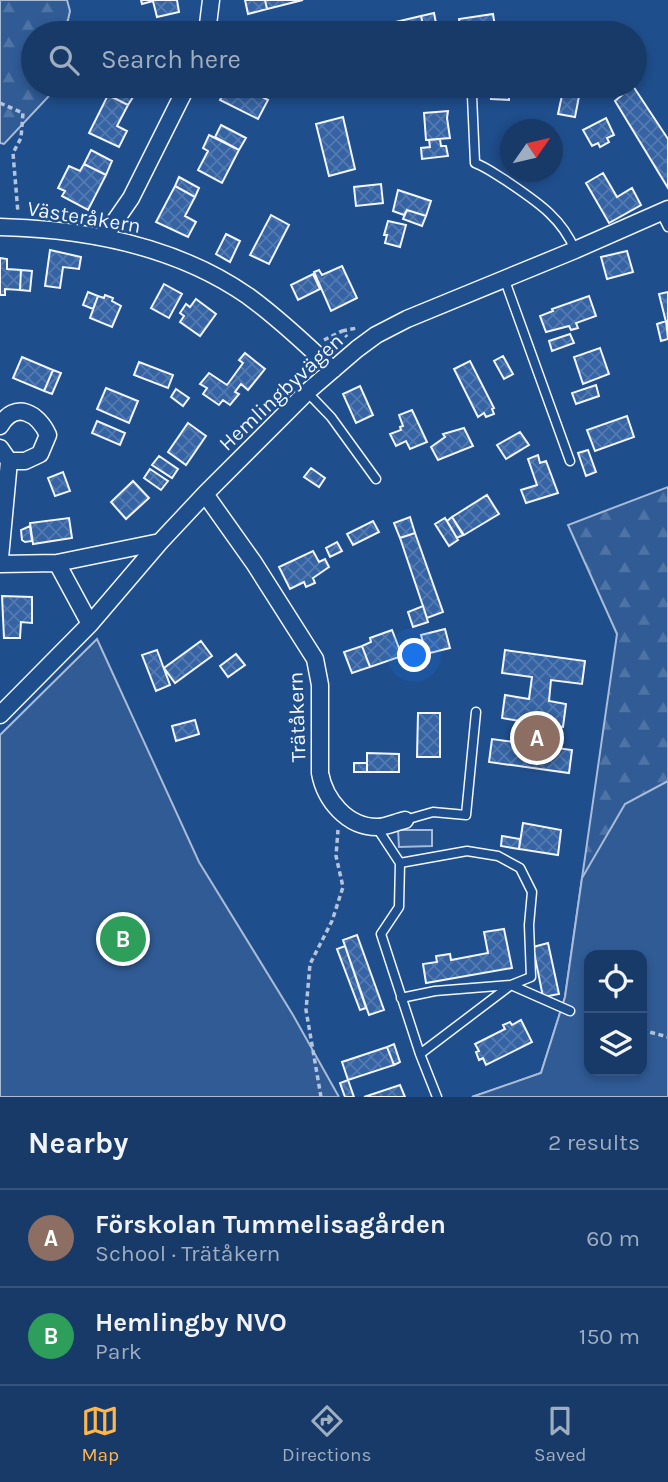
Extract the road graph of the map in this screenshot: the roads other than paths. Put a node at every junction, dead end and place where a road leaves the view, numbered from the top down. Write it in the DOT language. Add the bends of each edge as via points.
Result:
graph roads {
  1 [pos="211,0"];
  2 [pos="208,21"];
  3 [pos="181,98"];
  4 [pos="472,98"];
  5 [pos="665,216"];
  6 [pos="0,227"];
  7 [pos="104,237"];
  8 [pos="576,250"];
  9 [pos="504,278"];
  10 [pos="333,370"];
  11 [pos="307,392"];
  12 [pos="0,426"];
  13 [pos="4,455"];
  14 [pos="570,461"];
  15 [pos="376,480"];
  16 [pos="205,494"];
  17 [pos="160,542"];
  18 [pos="0,558"];
  19 [pos="57,563"];
  20 [pos="0,564"];
  21 [pos="90,624"];
  22 [pos="476,712"];
  23 [pos="0,715"];
  24 [pos="405,820"];
  25 [pos="376,827"];
  26 [pos="400,863"];
  27 [pos="511,985"];
  28 [pos="401,998"];
  29 [pos="570,1011"];
  30 [pos="419,1054"];
  31 [pos="437,1097"];
  1 -- 2 [label="street"];
  3 -- 7 [label="street" via="131,198"];
  4 -- 8 [label="lane" via="475,163 546,209"];
  5 -- 8 [label="street, Hemlingbyvägen"];
  6 -- 7 [label="street, Västeråkern"];
  7 -- 10 [label="street, Västeråkern" via="152,249 205,271 248,297"];
  8 -- 9 [label="street, Hemlingbyvägen"];
  9 -- 10 [label="street, Hemlingbyvägen" via="376,335"];
  9 -- 14 [label="lane"];
  10 -- 11 [label="street, Hemlingbyvägen"];
  11 -- 15 [label="lane"];
  11 -- 16 [label="street, Hemlingbyvägen"];
  12 -- 13 [label="street" via="6,417 24,412 39,420 48,435 40,454 25,461"];
  13 -- 18 [label="street"];
  16 -- 17 [label="street, Hemlingbyvägen"];
  16 -- 25 [label="street, Trätåkern" via="315,659 320,685 320,773 329,801 355,821"];
  17 -- 19 [label="street"];
  17 -- 21 [label="street, Hemlingbyvägen"];
  19 -- 20 [label="street"];
  19 -- 21 [label="street"];
  21 -- 23 [label="street, Hemlingbyvägen"];
  22 -- 24 [label="lane" via="466,815 433,812"];
  24 -- 25 [label="street"];
  25 -- 26 [label="lane"];
  26 -- 27 [label="lane" via="467,851 498,856 520,868 532,892 531,976"];
  26 -- 28 [label="lane" via="399,907 381,934"];
  27 -- 28 [label="lane" via="435,990"];
  27 -- 29 [label="lane"];
  27 -- 30 [label="lane"];
  28 -- 30 [label="lane"];
  30 -- 31 [label="lane"];
}
